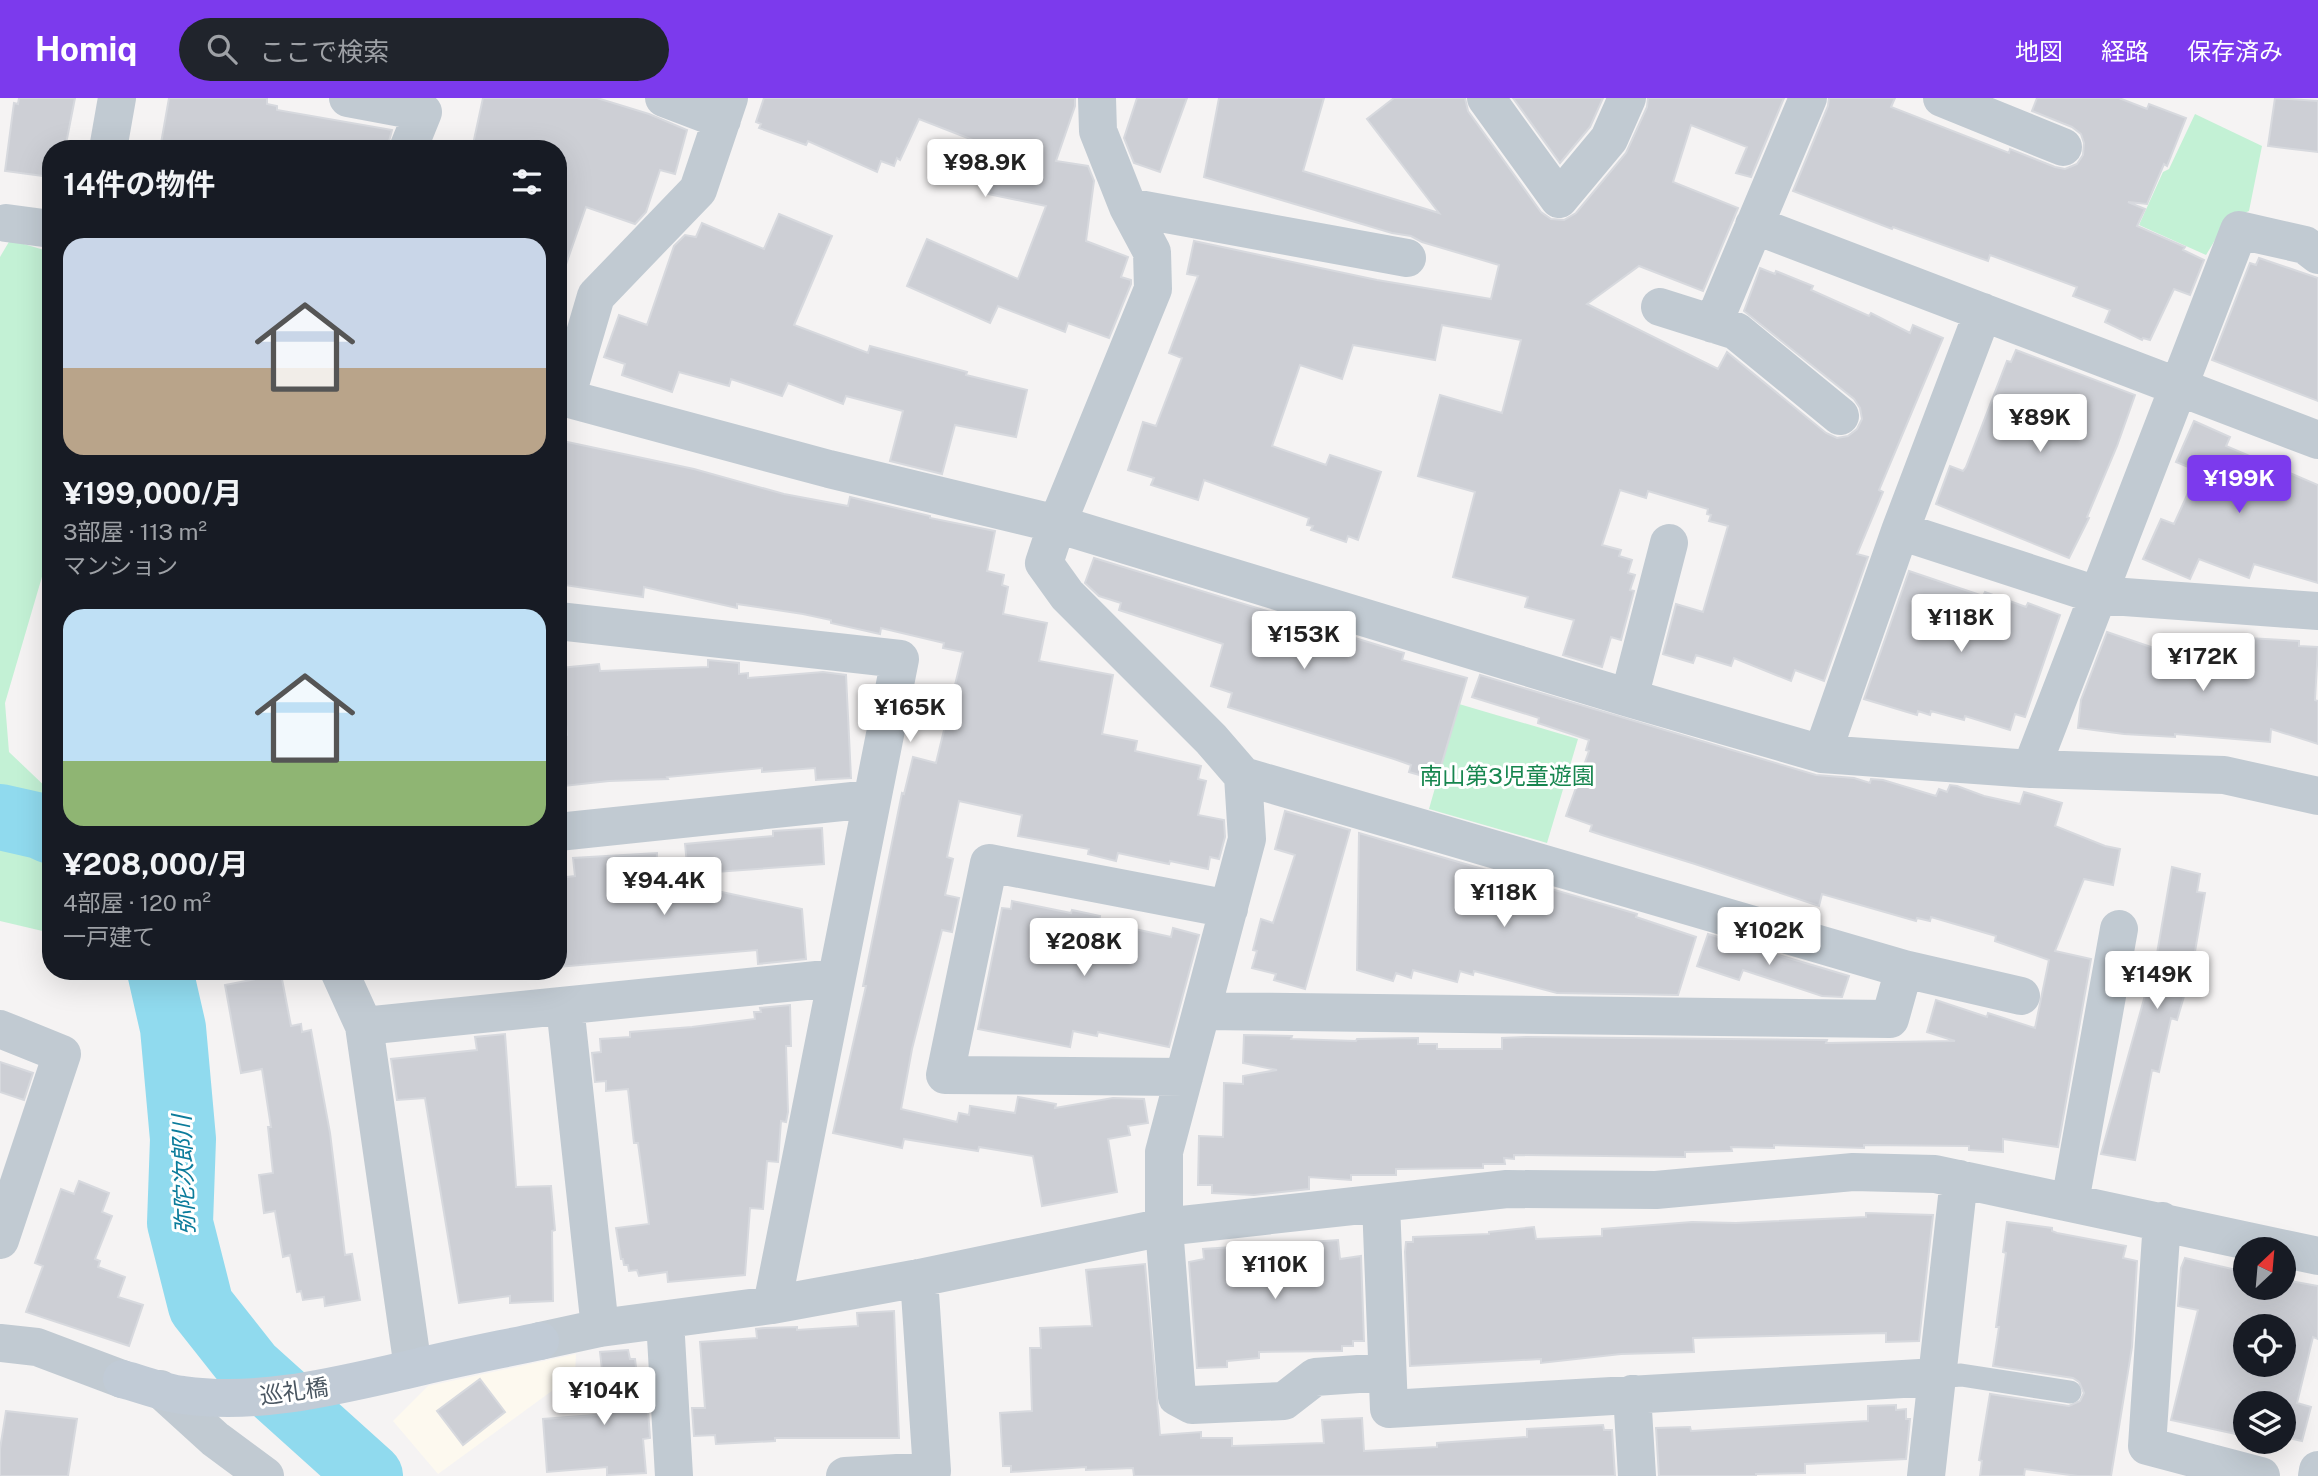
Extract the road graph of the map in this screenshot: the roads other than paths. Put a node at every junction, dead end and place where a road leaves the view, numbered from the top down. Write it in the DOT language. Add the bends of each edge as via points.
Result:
graph roads {
  1 [pos="117,98"];
  2 [pos="348,98"];
  3 [pos="664,98"];
  4 [pos="1097,98"];
  5 [pos="1486,98"];
  6 [pos="1627,98"];
  7 [pos="1808,98"];
  8 [pos="1942,98"];
  9 [pos="726,109"];
  10 [pos="110,140"];
  11 [pos="412,140"];
  12 [pos="2063,146"];
  13 [pos="1128,207"];
  14 [pos="6,223"];
  15 [pos="1754,225"];
  16 [pos="42,228"];
  17 [pos="2318,255"];
  18 [pos="1407,258"];
  19 [pos="1660,307"];
  20 [pos="1983,313"];
  21 [pos="1713,324"];
  22 [pos="567,382"];
  23 [pos="2179,387"];
  24 [pos="567,398"];
  25 [pos="1840,416"];
  26 [pos="2318,440"];
  27 [pos="1057,524"];
  28 [pos="1900,531"];
  29 [pos="1669,543"];
  30 [pos="2096,595"];
  31 [pos="2318,611"];
  32 [pos="567,622"];
  33 [pos="1629,698"];
  34 [pos="1822,754"];
  35 [pos="2031,769"];
  36 [pos="1243,776"];
  37 [pos="2318,796"];
  38 [pos="872,799"];
  39 [pos="567,831"];
  40 [pos="1229,909"];
  41 [pos="2119,929"];
  42 [pos="1904,969"];
  43 [pos="836,978"];
  44 [pos="342,980"];
  45 [pos="2021,996"];
  46 [pos="565,1006"];
  47 [pos="1202,1011"];
  48 [pos="364,1026"];
  49 [pos="0,1029"];
  50 [pos="1184,1077"];
  51 [pos="1959,1179"];
  52 [pos="2070,1202"];
  53 [pos="1381,1203"];
  54 [pos="2162,1221"];
  55 [pos="1164,1227"];
  56 [pos="0,1240"];
  57 [pos="2318,1256"];
  58 [pos="919,1278"];
  59 [pos="772,1305"];
  60 [pos="664,1320"];
  61 [pos="600,1328"];
  62 [pos="0,1343"];
  63 [pos="413,1368"];
  64 [pos="1387,1372"];
  65 [pos="1937,1377"];
  66 [pos="160,1390"];
  67 [pos="2070,1392"];
  68 [pos="1632,1395"];
  69 [pos="2318,1470"];
  70 [pos="265,1476"];
  71 [pos="674,1476"];
  72 [pos="845,1476"];
  73 [pos="1637,1476"];
  74 [pos="1926,1476"];
  75 [pos="2261,1476"];
  76 [pos="2317,1476"];
  1 -- 10 [label="street"];
  2 -- 11 [label="street" via="423,112"];
  3 -- 9 [label="street"];
  4 -- 13 [label="street" via="1098,131"];
  5 -- 6 [label="street" via="1559,199 1609,139"];
  7 -- 15 [label="street"];
  8 -- 12 [label="street"];
  9 -- 22 [label="street" via="698,190 596,296"];
  13 -- 18 [label="street"];
  13 -- 27 [label="street" via="1152,252 1153,289"];
  14 -- 16 [label="street"];
  15 -- 20 [label="street"];
  15 -- 21 [label="street"];
  17 -- 23 [label="street" via="2305,245 2239,230"];
  19 -- 21 [label="street"];
  20 -- 23 [label="street"];
  20 -- 28 [label="street"];
  21 -- 25 [label="street" via="1736,331"];
  23 -- 26 [label="street"];
  23 -- 30 [label="street"];
  24 -- 27 [label="street"];
  27 -- 33 [label="street"];
  27 -- 36 [label="street" via="1044,563 1067,595 1211,738"];
  28 -- 30 [label="street"];
  28 -- 34 [label="street"];
  29 -- 33 [label="street"];
  30 -- 31 [label="street"];
  30 -- 35 [label="street"];
  32 -- 38 [label="street" via="900,659"];
  33 -- 34 [label="street"];
  34 -- 35 [label="street"];
  35 -- 37 [label="street" via="2224,775"];
  36 -- 40 [label="street" via="1247,839"];
  36 -- 42 [label="street"];
  38 -- 39 [label="street"];
  38 -- 43 [label="street"];
  40 -- 47 [label="street"];
  40 -- 50 [label="street" via="989,863 945,1075"];
  41 -- 52 [label="street"];
  42 -- 45 [label="street"];
  42 -- 47 [label="street" via="1890,1019"];
  43 -- 46 [label="street"];
  43 -- 59 [label="street"];
  44 -- 48 [label="street"];
  46 -- 48 [label="street"];
  46 -- 61 [label="street"];
  47 -- 50 [label="street"];
  48 -- 63 [label="street"];
  49 -- 56 [label="street" via="62,1054"];
  50 -- 55 [label="street" via="1164,1152"];
  51 -- 52 [label="street"];
  51 -- 53 [label="street" via="1853,1172 1656,1190 1507,1189"];
  51 -- 65 [label="street"];
  52 -- 54 [label="street"];
  53 -- 55 [label="street"];
  53 -- 64 [label="street"];
  54 -- 57 [label="street"];
  54 -- 75 [label="street" via="2147,1446"];
  55 -- 58 [label="street"];
  55 -- 64 [label="street" via="1177,1397 1192,1405 1284,1401 1315,1377"];
  58 -- 59 [label="street"];
  58 -- 72 [label="street" via="932,1471"];
  59 -- 60 [label="street"];
  60 -- 61 [label="street"];
  60 -- 71 [label="street"];
  61 -- 63 [label="street, 巡礼橋"];
  62 -- 66 [label="street, 巡礼橋" via="37,1347"];
  63 -- 66 [label="street, 巡礼橋" via="310,1390 223,1398"];
  64 -- 68 [label="street" via="1388,1409"];
  65 -- 67 [label="lane" via="1961,1376"];
  65 -- 68 [label="street"];
  65 -- 74 [label="street"];
  66 -- 70 [label="street"];
  68 -- 73 [label="street"];
  69 -- 76 [label="street"];
}
